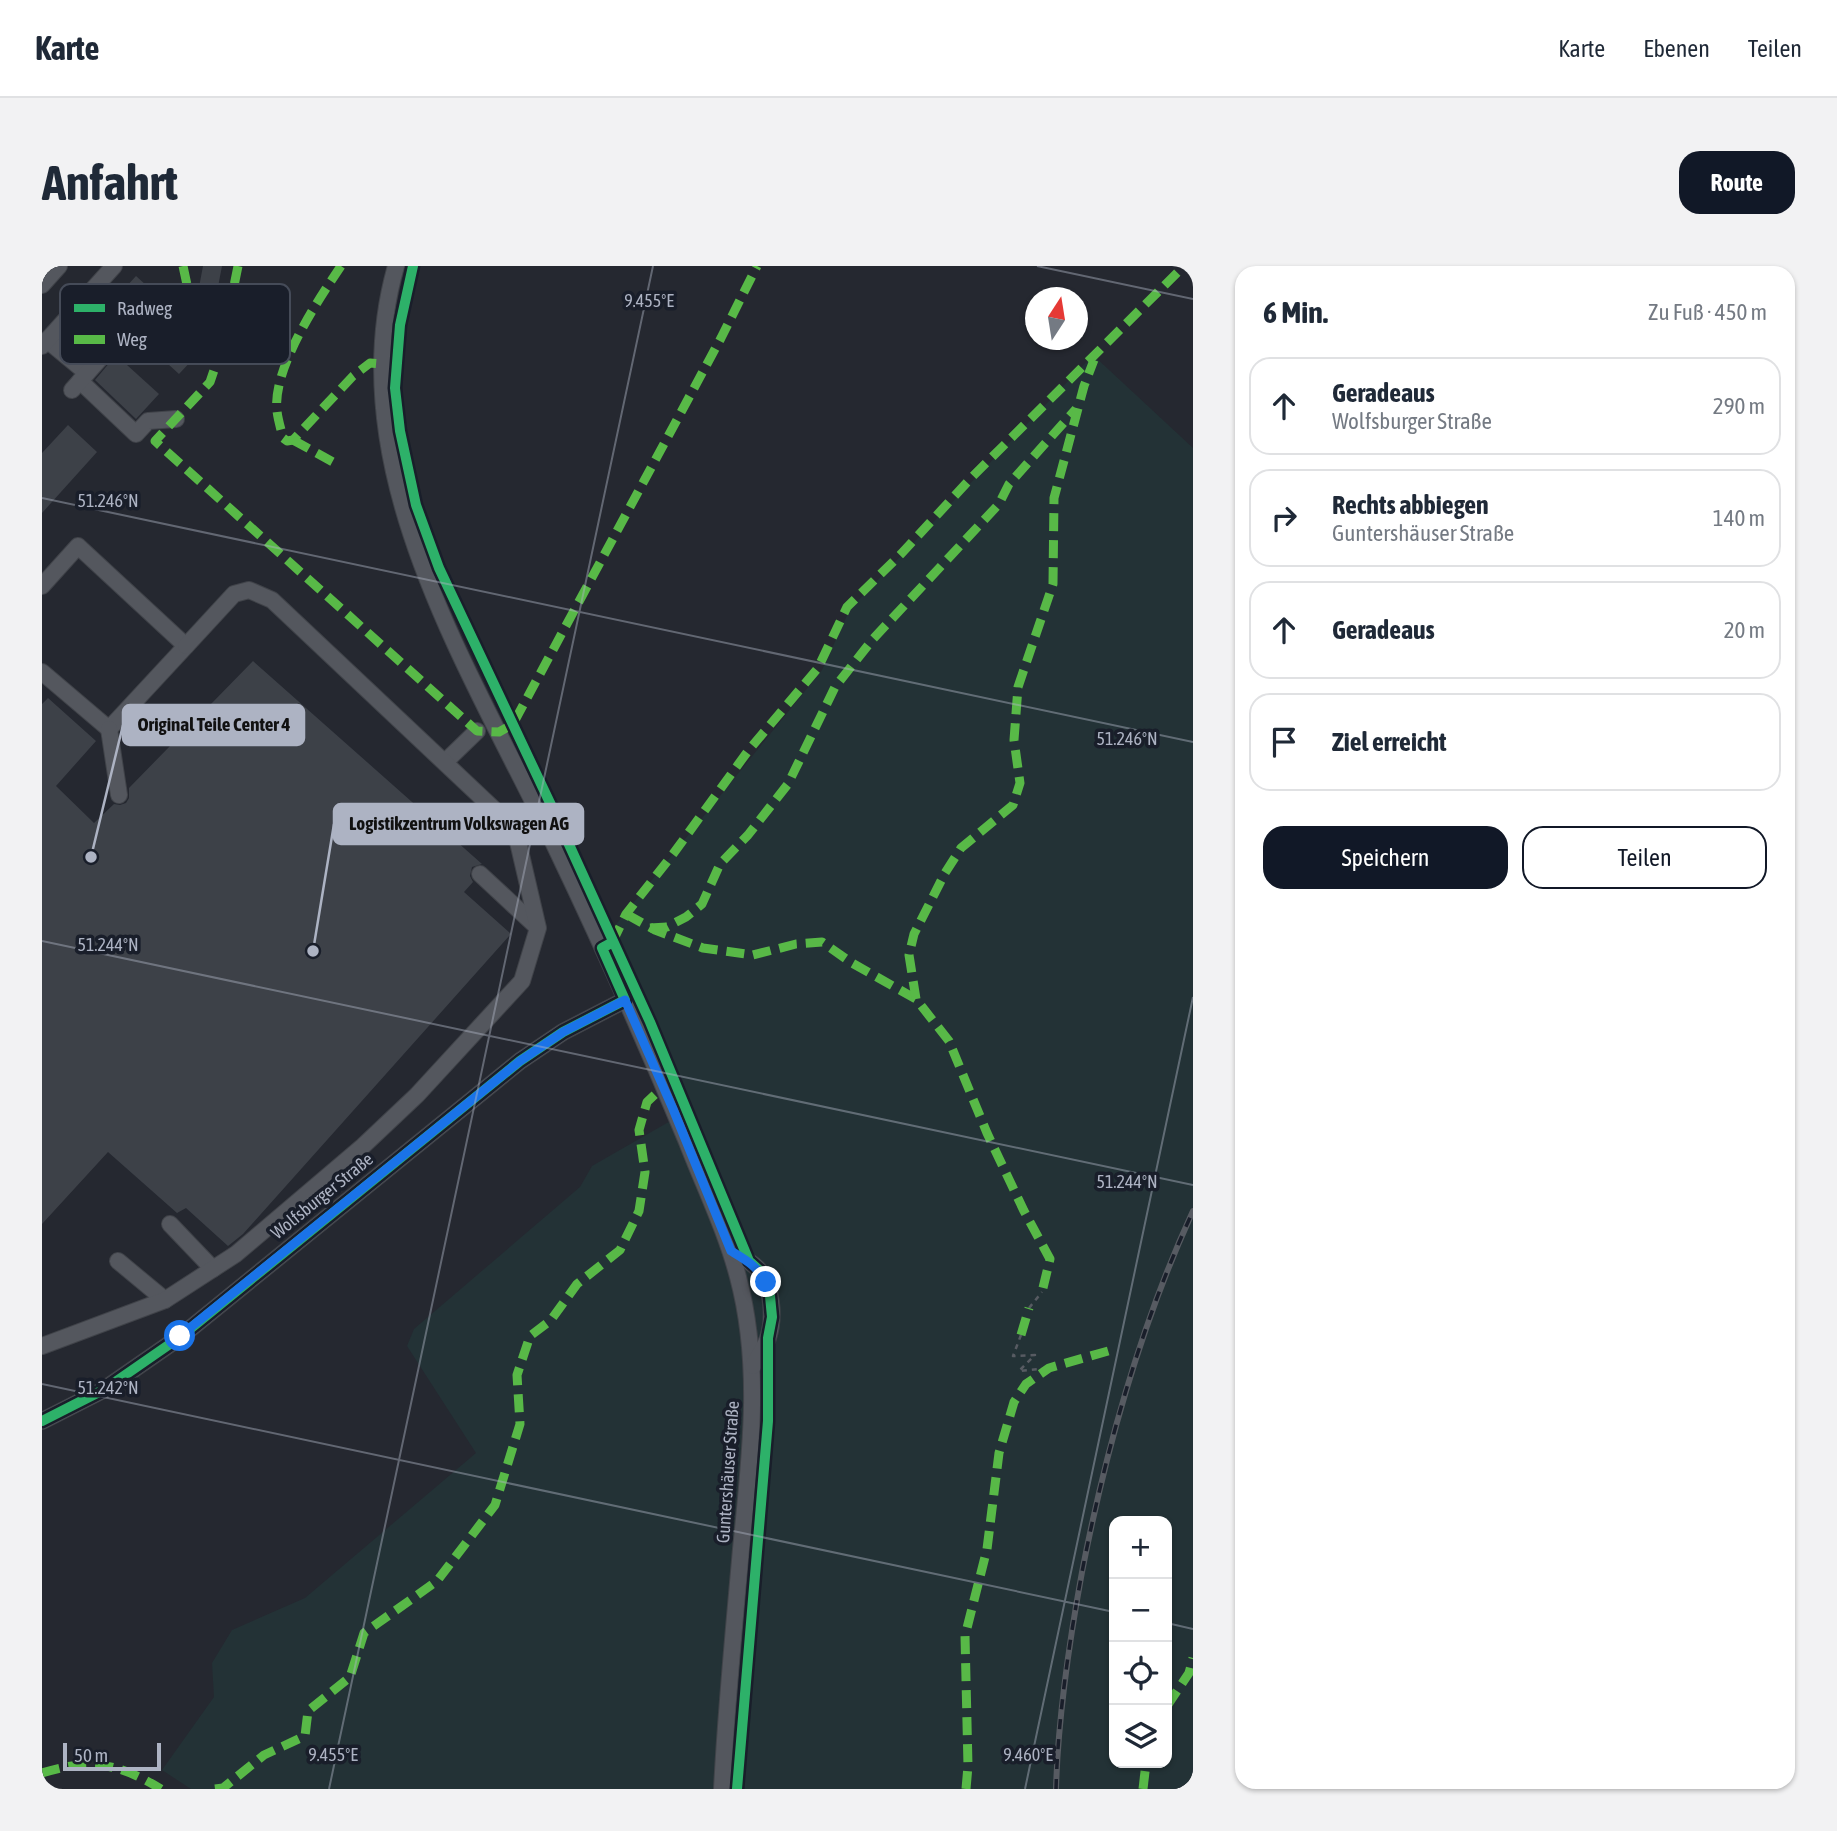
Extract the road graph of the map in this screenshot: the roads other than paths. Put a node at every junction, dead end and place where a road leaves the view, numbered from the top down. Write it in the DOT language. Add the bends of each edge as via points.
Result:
graph roads {
  1 [pos="60,266"];
  2 [pos="114,266"];
  3 [pos="396,266"];
  4 [pos="98,284"];
  5 [pos="42,285"];
  6 [pos="60,326"];
  7 [pos="45,343"];
  8 [pos="60,360"];
  9 [pos="64,364"];
  10 [pos="95,364"];
  11 [pos="79,381"];
  12 [pos="176,419"];
  13 [pos="42,586"];
  14 [pos="186,646"];
  15 [pos="42,672"];
  16 [pos="109,729"];
  17 [pos="477,731"];
  18 [pos="445,762"];
  19 [pos="119,794"];
  20 [pos="480,874"];
  21 [pos="538,928"];
  22 [pos="625,1000"];
  23 [pos="170,1224"];
  24 [pos="731,1251"];
  25 [pos="118,1261"];
  26 [pos="213,1269"];
  27 [pos="165,1300"];
  28 [pos="42,1346"];
  29 [pos="752,1366"];
  30 [pos="42,1421"];
  31 [pos="722,1789"];
  1 -- 5 [label="street"];
  2 -- 4 [label="street"];
  3 -- 22 [label="street, Guntershäuser Straße" via="384,320 381,364 383,413 403,516 458,646"];
  6 -- 7 [label="street"];
  7 -- 8 [label="street"];
  9 -- 11 [label="street"];
  10 -- 11 [label="street"];
  11 -- 12 [label="street" via="136,434 148,421"];
  13 -- 14 [label="street" via="78,545"];
  14 -- 16 [label="street"];
  14 -- 18 [label="street" via="234,594 260,593"];
  15 -- 16 [label="street"];
  16 -- 19 [label="street"];
  17 -- 18 [label="street"];
  18 -- 21 [label="street" via="515,829"];
  20 -- 21 [label="street"];
  21 -- 26 [label="street" via="522,981 417,1095 246,1246"];
  22 -- 24 [label="street, Guntershäuser Straße"];
  22 -- 30 [label="street, Wolfsburger Straße" via="520,1061 180,1336 105,1389"];
  23 -- 26 [label="street"];
  24 -- 29 [label="street, Guntershäuser Straße"];
  24 -- 29 [label="street" via="759,1270 770,1296 768,1338"];
  25 -- 27 [label="street"];
  26 -- 27 [label="street"];
  27 -- 28 [label="street"];
  29 -- 31 [label="street, Guntershäuser Straße" via="753,1432"];
}
